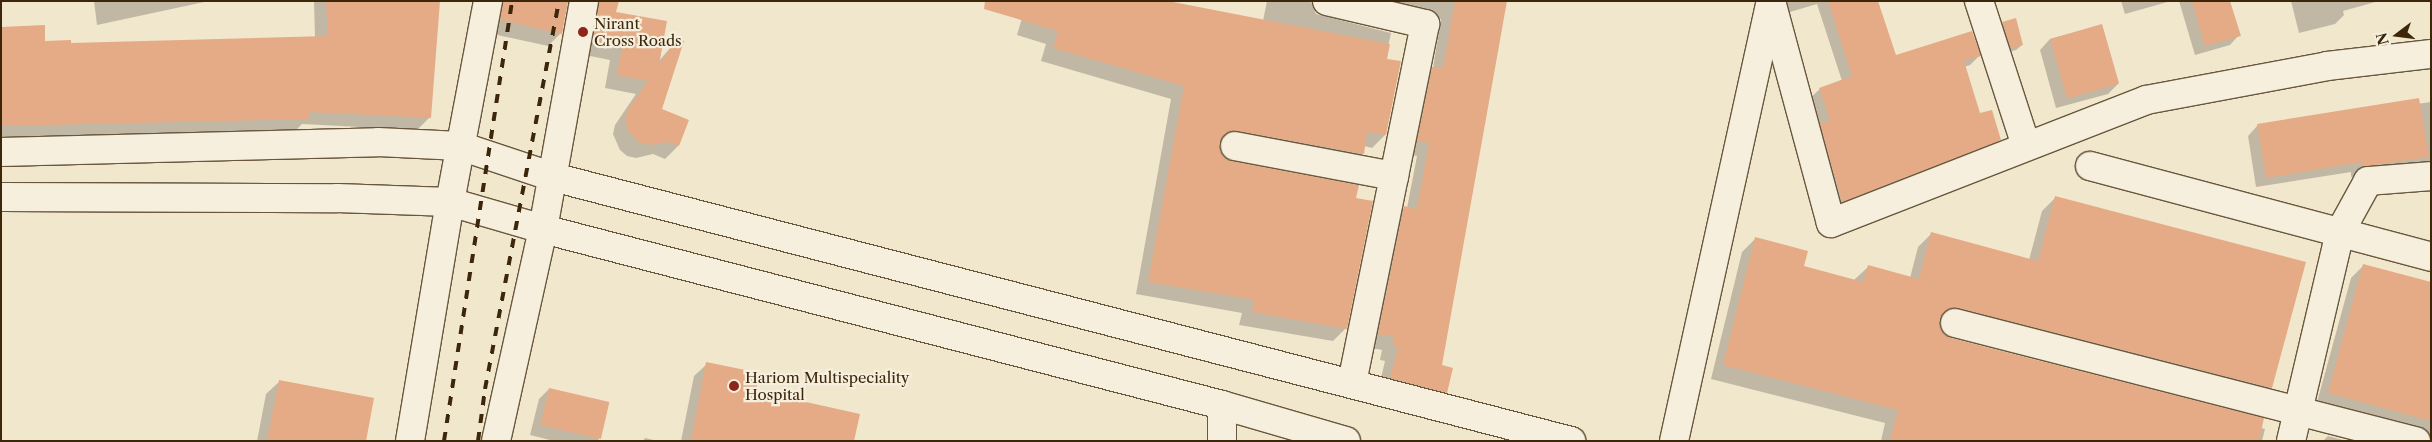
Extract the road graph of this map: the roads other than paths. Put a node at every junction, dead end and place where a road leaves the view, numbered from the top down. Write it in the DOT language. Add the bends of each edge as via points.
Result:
graph roads {
  1 [pos="488,1"];
  2 [pos="584,1"];
  3 [pos="1327,1"];
  4 [pos="1771,1"];
  5 [pos="1979,1"];
  6 [pos="2431,54"];
  7 [pos="460,146"];
  8 [pos="1235,146"];
  9 [pos="2026,146"];
  10 [pos="1,152"];
  11 [pos="2090,166"];
  12 [pos="1394,176"];
  13 [pos="2431,176"];
  14 [pos="553,177"];
  15 [pos="1,197"];
  16 [pos="450,202"];
  17 [pos="544,230"];
  18 [pos="2340,232"];
  19 [pos="2431,257"];
  20 [pos="1955,323"];
  21 [pos="1352,384"];
  22 [pos="1222,405"];
  23 [pos="2298,411"];
  24 [pos="410,441"];
  25 [pos="496,441"];
  26 [pos="1222,441"];
  27 [pos="1346,441"];
  28 [pos="1571,441"];
  29 [pos="1674,441"];
  30 [pos="2291,441"];
  31 [pos="2416,441"];
  1 -- 7 [label="street"];
  2 -- 14 [label="street"];
  3 -- 12 [label="street" via="1425,24"];
  4 -- 9 [label="street" via="1831,223"];
  4 -- 29 [label="street"];
  5 -- 9 [label="street"];
  6 -- 9 [label="street" via="2328,66 2146,100"];
  7 -- 10 [label="street" via="378,142"];
  7 -- 14 [label="street"];
  7 -- 16 [label="street"];
  8 -- 12 [label="street"];
  11 -- 18 [label="street"];
  12 -- 21 [label="street"];
  13 -- 18 [label="street" via="2368,182"];
  14 -- 17 [label="street"];
  14 -- 21 [label="street"];
  15 -- 16 [label="street" via="327,198"];
  16 -- 17 [label="street"];
  16 -- 24 [label="street"];
  17 -- 22 [label="street"];
  17 -- 25 [label="street"];
  18 -- 19 [label="street"];
  18 -- 23 [label="street"];
  20 -- 23 [label="street"];
  21 -- 28 [label="street"];
  22 -- 26 [label="street"];
  22 -- 27 [label="street"];
  23 -- 30 [label="street"];
  23 -- 31 [label="street"];
}
